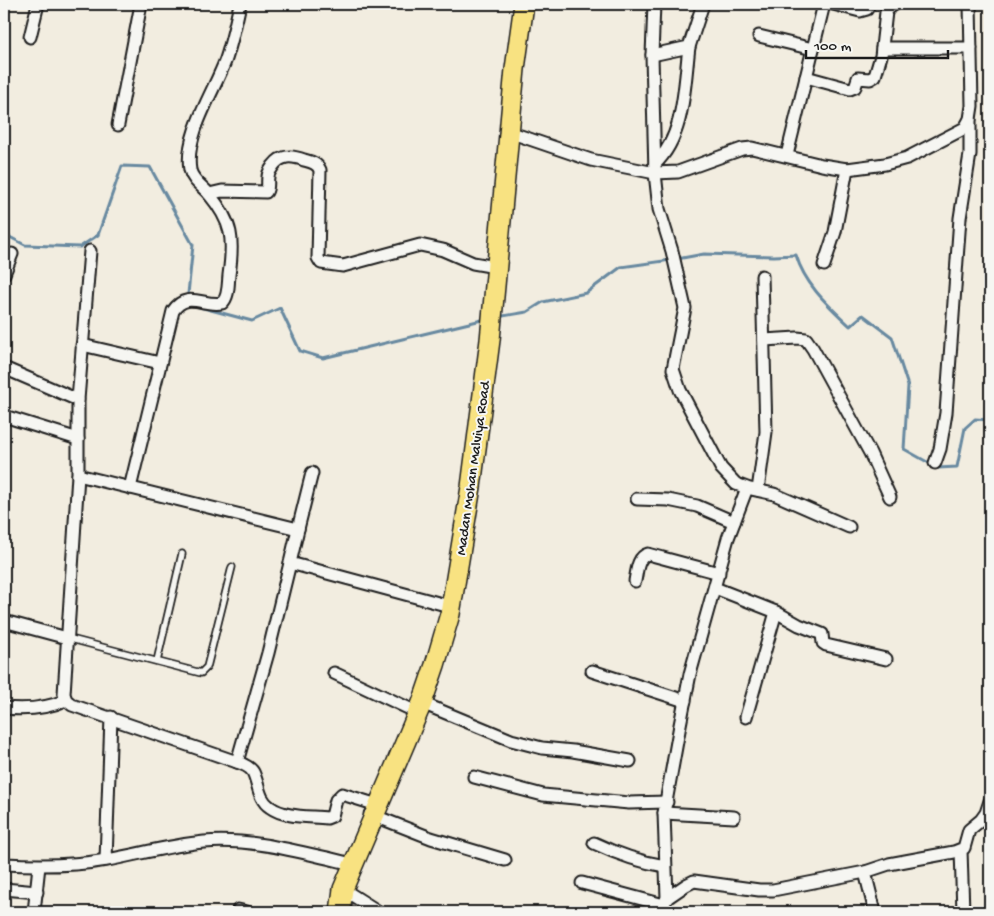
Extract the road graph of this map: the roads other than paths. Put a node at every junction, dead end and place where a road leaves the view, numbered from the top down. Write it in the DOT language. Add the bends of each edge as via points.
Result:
graph roads {
  1 [pos="38,4"];
  2 [pos="141,4"];
  3 [pos="240,4"];
  4 [pos="515,4"];
  5 [pos="524,4"];
  6 [pos="654,4"];
  7 [pos="703,4"];
  8 [pos="824,4"];
  9 [pos="833,4"];
  10 [pos="868,4"];
  11 [pos="895,4"];
  12 [pos="970,4"];
  13 [pos="759,36"];
  14 [pos="30,37"];
  15 [pos="689,47"];
  16 [pos="882,48"];
  17 [pos="970,48"];
  18 [pos="813,49"];
  19 [pos="652,55"];
  20 [pos="806,78"];
  21 [pos="970,119"];
  22 [pos="118,125"];
  23 [pos="510,132"];
  24 [pos="787,155"];
  25 [pos="655,169"];
  26 [pos="847,169"];
  27 [pos="209,194"];
  28 [pos="90,251"];
  29 [pos="12,254"];
  30 [pos="824,265"];
  31 [pos="490,266"];
  32 [pos="4,274"];
  33 [pos="762,276"];
  34 [pos="490,308"];
  35 [pos="764,340"];
  36 [pos="486,342"];
  37 [pos="82,344"];
  38 [pos="160,363"];
  39 [pos="4,368"];
  40 [pos="78,400"];
  41 [pos="4,416"];
  42 [pos="78,439"];
  43 [pos="935,463"];
  44 [pos="312,473"];
  45 [pos="78,475"];
  46 [pos="130,488"];
  47 [pos="753,489"];
  48 [pos="890,497"];
  49 [pos="637,499"];
  50 [pos="734,522"];
  51 [pos="849,527"];
  52 [pos="298,529"];
  53 [pos="182,554"];
  54 [pos="290,564"];
  55 [pos="232,567"];
  56 [pos="718,573"];
  57 [pos="635,581"];
  58 [pos="714,588"];
  59 [pos="442,604"];
  60 [pos="776,612"];
  61 [pos="4,621"];
  62 [pos="67,638"];
  63 [pos="886,659"];
  64 [pos="157,661"];
  65 [pos="592,671"];
  66 [pos="334,673"];
  67 [pos="66,700"];
  68 [pos="684,701"];
  69 [pos="416,706"];
  70 [pos="4,708"];
  71 [pos="111,717"];
  72 [pos="746,717"];
  73 [pos="630,761"];
  74 [pos="237,762"];
  75 [pos="474,777"];
  76 [pos="990,801"];
  77 [pos="665,808"];
  78 [pos="371,810"];
  79 [pos="734,816"];
  80 [pos="594,844"];
  81 [pos="960,850"];
  82 [pos="106,860"];
  83 [pos="505,860"];
  84 [pos="344,862"];
  85 [pos="4,864"];
  86 [pos="39,866"];
  87 [pos="665,866"];
  88 [pos="865,872"];
  89 [pos="582,883"];
  90 [pos="339,887"];
  91 [pos="4,889"];
  92 [pos="37,892"];
  93 [pos="664,905"];
  94 [pos="34,912"];
  95 [pos="332,912"];
  96 [pos="340,912"];
  97 [pos="379,912"];
  98 [pos="875,912"];
  99 [pos="963,912"];
  1 -- 14 [label="street"];
  2 -- 22 [label="street"];
  3 -- 27 [label="street" via="226,60 201,113 190,153 190,171"];
  4 -- 31 [label="highway, Madan Mohan Malviya Road" via="500,128"];
  5 -- 23 [label="highway, Madan Mohan Malviya Road"];
  6 -- 19 [label="street"];
  7 -- 15 [label="street"];
  8 -- 18 [label="street"];
  9 -- 10 [label="street" via="860,11 867,9"];
  11 -- 16 [label="street" via="886,12"];
  12 -- 17 [label="street"];
  13 -- 18 [label="street"];
  15 -- 19 [label="street"];
  15 -- 25 [label="street" via="675,134"];
  16 -- 17 [label="street"];
  16 -- 20 [label="street" via="875,76 858,78 853,89"];
  17 -- 21 [label="street"];
  18 -- 20 [label="street"];
  19 -- 25 [label="street"];
  20 -- 24 [label="street"];
  21 -- 26 [label="street" via="965,128 907,158"];
  21 -- 43 [label="street" via="970,154 960,218 946,413"];
  23 -- 25 [label="street" via="591,160"];
  23 -- 34 [label="highway, Madan Mohan Malviya Road"];
  24 -- 25 [label="street" via="742,149 678,172"];
  24 -- 26 [label="street"];
  25 -- 47 [label="street" via="659,209 685,308 673,369 721,468 736,484"];
  26 -- 30 [label="street" via="835,232"];
  27 -- 31 [label="street" via="222,191 266,192 268,174 277,160 282,157 301,158 320,170 318,258 321,263 343,266 420,245 442,250 473,264"];
  27 -- 38 [label="street" via="231,232 225,301 222,304 180,303 173,311"];
  28 -- 37 [label="street"];
  29 -- 32 [label="street"];
  31 -- 34 [label="highway, Madan Mohan Malviya Road"];
  33 -- 35 [label="street"];
  34 -- 36 [label="highway, Madan Mohan Malviya Road"];
  35 -- 47 [label="street" via="766,432"];
  35 -- 48 [label="street" via="806,339 870,452"];
  36 -- 59 [label="highway, Madan Mohan Malviya Road"];
  36 -- 69 [label="highway, Madan Mohan Malviya Road" via="471,487 450,614 436,665"];
  37 -- 38 [label="street"];
  37 -- 40 [label="street"];
  38 -- 46 [label="street"];
  39 -- 40 [label="street"];
  40 -- 42 [label="street"];
  41 -- 42 [label="street"];
  42 -- 45 [label="street"];
  44 -- 52 [label="street"];
  45 -- 46 [label="street"];
  45 -- 62 [label="street"];
  46 -- 52 [label="street"];
  47 -- 50 [label="street"];
  47 -- 51 [label="street" via="774,494"];
  49 -- 50 [label="street" via="668,500 697,506"];
  50 -- 56 [label="street"];
  52 -- 54 [label="street"];
  53 -- 64 [label="lane"];
  54 -- 59 [label="street"];
  54 -- 74 [label="street"];
  55 -- 64 [label="lane" via="204,671 196,672"];
  56 -- 57 [label="street" via="648,554 640,559"];
  56 -- 58 [label="street"];
  58 -- 60 [label="street"];
  58 -- 68 [label="street"];
  59 -- 69 [label="highway, Madan Mohan Malviya Road"];
  60 -- 63 [label="street" via="822,634 826,645"];
  60 -- 72 [label="street"];
  61 -- 62 [label="street"];
  62 -- 64 [label="lane"];
  62 -- 67 [label="street"];
  65 -- 68 [label="street"];
  66 -- 69 [label="street"];
  67 -- 70 [label="street" via="39,708"];
  67 -- 71 [label="street"];
  68 -- 77 [label="street"];
  69 -- 73 [label="street" via="542,748"];
  69 -- 78 [label="highway, Madan Mohan Malviya Road"];
  71 -- 74 [label="street"];
  71 -- 82 [label="street"];
  74 -- 78 [label="street" via="249,767 262,798 278,811 327,818 332,816 336,800 342,794"];
  75 -- 77 [label="street" via="542,795"];
  76 -- 81 [label="street" via="986,813 969,830 964,848"];
  77 -- 79 [label="street"];
  77 -- 87 [label="street"];
  78 -- 83 [label="street" via="431,838"];
  78 -- 84 [label="highway, Madan Mohan Malviya Road"];
  78 -- 90 [label="highway, Madan Mohan Malviya Road"];
  80 -- 87 [label="street" via="644,863"];
  81 -- 88 [label="street"];
  81 -- 99 [label="street"];
  82 -- 84 [label="street" via="206,842 275,847"];
  82 -- 86 [label="street"];
  84 -- 90 [label="highway, Madan Mohan Malviya Road"];
  85 -- 86 [label="street"];
  86 -- 92 [label="street"];
  87 -- 93 [label="street"];
  88 -- 93 [label="street" via="773,890 694,881"];
  88 -- 98 [label="street"];
  89 -- 93 [label="street"];
  90 -- 95 [label="highway, Madan Mohan Malviya Road"];
  90 -- 96 [label="highway, Madan Mohan Malviya Road"];
  90 -- 97 [label="street"];
  91 -- 92 [label="street"];
  92 -- 94 [label="street"];
}
